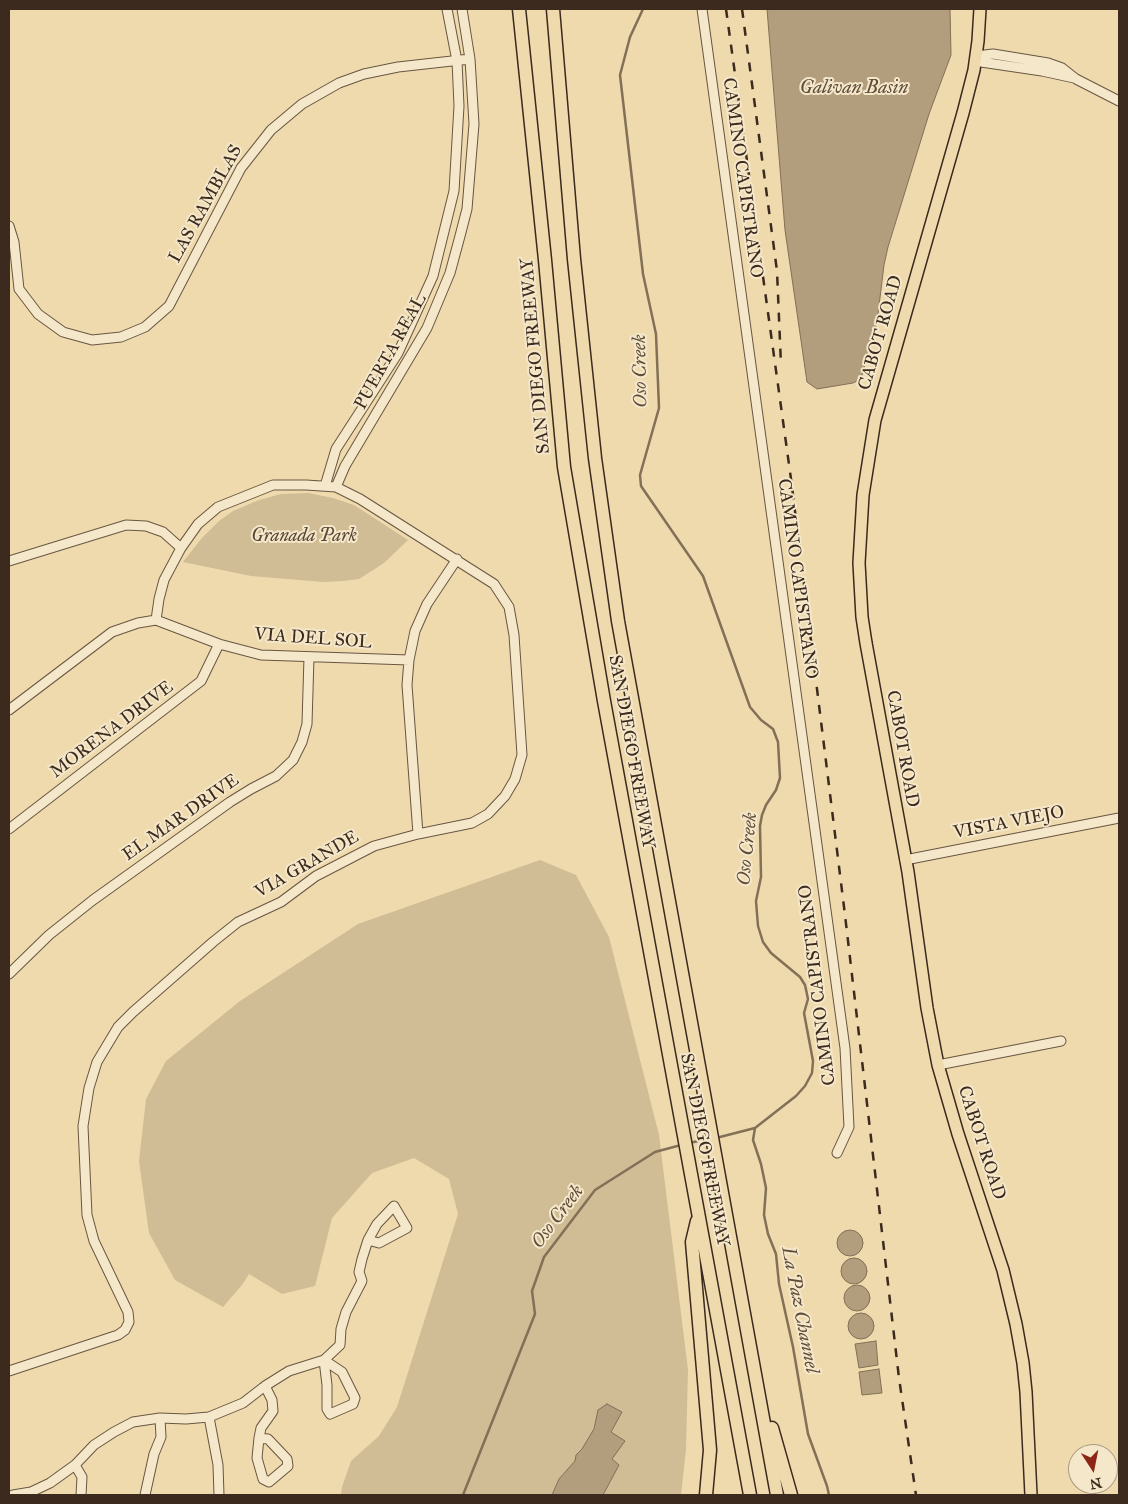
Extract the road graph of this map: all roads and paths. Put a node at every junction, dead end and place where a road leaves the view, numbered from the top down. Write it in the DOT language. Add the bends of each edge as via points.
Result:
graph roads {
  1 [pos="447,9"];
  2 [pos="462,9"];
  3 [pos="519,9"];
  4 [pos="553,9"];
  5 [pos="702,9"];
  6 [pos="980,9"];
  7 [pos="976,56"];
  8 [pos="470,59"];
  9 [pos="457,61"];
  10 [pos="1119,101"];
  11 [pos="9,226"];
  12 [pos="325,486"];
  13 [pos="336,487"];
  14 [pos="181,548"];
  15 [pos="9,560"];
  16 [pos="457,560"];
  17 [pos="156,620"];
  18 [pos="219,644"];
  19 [pos="309,657"];
  20 [pos="409,660"];
  21 [pos="9,710"];
  22 [pos="1119,818"];
  23 [pos="9,829"];
  24 [pos="418,834"];
  25 [pos="906,860"];
  26 [pos="9,974"];
  27 [pos="1061,1041"];
  28 [pos="938,1065"];
  29 [pos="837,1153"];
  30 [pos="698,1213"];
  31 [pos="368,1240"];
  32 [pos="324,1360"];
  33 [pos="753,1364"];
  34 [pos="9,1371"];
  35 [pos="265,1386"];
  36 [pos="209,1417"];
  37 [pos="160,1418"];
  38 [pos="259,1438"];
  39 [pos="74,1465"];
  40 [pos="13,1495"];
  41 [pos="81,1495"];
  42 [pos="145,1495"];
  43 [pos="219,1495"];
  44 [pos="706,1495"];
  45 [pos="750,1495"];
  46 [pos="776,1495"];
  47 [pos="791,1495"];
  48 [pos="1031,1495"];
  1 -- 9 [label="street, PUERTA REAL"];
  2 -- 8 [label="street, PUERTA REAL"];
  3 -- 30 [label="highway, SAN DIEGO FREEWAY" via="564,468"];
  4 -- 33 [label="highway, SAN DIEGO FREEWAY" via="595,458 618,621"];
  5 -- 29 [label="street, CAMINO CAPISTRANO" via="845,1048 849,1127"];
  6 -- 7 [label="main road, CABOT ROAD"];
  7 -- 10 [label="street" via="981,62 1076,79"];
  7 -- 25 [label="main road, CABOT ROAD" via="963,113 875,420 863,495 859,562 862,617"];
  8 -- 9 [label="street, LAS RAMBLAS"];
  8 -- 13 [label="street, PUERTA REAL" via="474,124 467,209 450,273 427,328 345,466"];
  9 -- 11 [label="street, LAS RAMBLAS" via="364,74 339,83 302,104 271,130 241,168 169,306 145,327 121,337 92,340 63,332 38,314 19,289"];
  9 -- 12 [label="street, PUERTA REAL" via="459,106 454,190 433,276 398,353 336,449"];
  12 -- 13 [label="street"];
  12 -- 14 [label="street" via="273,485 240,497 218,507 198,524"];
  13 -- 16 [label="street, VIA GRANDE"];
  14 -- 15 [label="street" via="163,532 146,526 126,525"];
  14 -- 17 [label="street" via="164,580"];
  16 -- 20 [label="street" via="427,604 415,631"];
  16 -- 24 [label="street, VIA GRANDE" via="494,584 509,607 514,635 522,754 515,779 488,814 472,823"];
  17 -- 18 [label="street, VIA DEL SOL"];
  17 -- 21 [label="street" via="112,632"];
  18 -- 19 [label="street, VIA DEL SOL" via="262,655"];
  18 -- 23 [label="street, MORENA DRIVE" via="202,681"];
  19 -- 20 [label="street, VIA DEL SOL"];
  19 -- 26 [label="street, EL MAR DRIVE" via="307,724 293,760 276,776 230,802 93,900 49,935"];
  20 -- 24 [label="street" via="406,685"];
  22 -- 25 [label="street, VISTA VIEJO"];
  24 -- 34 [label="street, VIA GRANDE" via="356,854 316,876 281,902 238,922 118,1027 97,1062 85,1104 83,1126 87,1215 94,1241 128,1312 129,1322 118,1335"];
  25 -- 28 [label="main road, CABOT ROAD"];
  27 -- 28 [label="street"];
  28 -- 48 [label="main road, CABOT ROAD" via="1003,1270 1016,1324 1024,1375"];
  30 -- 44 [label="highway" via="692,1242 710,1450"];
  30 -- 45 [label="highway, SAN DIEGO FREEWAY"];
  31 -- 31 [label="street" via="377,1224 394,1206 407,1228 379,1243"];
  31 -- 32 [label="street" via="359,1272 362,1281 346,1312 340,1345"];
  32 -- 32 [label="street" via="342,1372 355,1398 353,1404 330,1414"];
  32 -- 35 [label="street" via="289,1371"];
  33 -- 46 [label="highway, SAN DIEGO FREEWAY"];
  33 -- 47 [label="highway"];
  35 -- 36 [label="street" via="244,1403"];
  35 -- 38 [label="street" via="273,1411 261,1428"];
  36 -- 37 [label="street"];
  36 -- 43 [label="street" via="218,1465"];
  37 -- 39 [label="street" via="133,1422 114,1432 94,1445"];
  37 -- 42 [label="street" via="161,1437"];
  38 -- 38 [label="street" via="268,1439 287,1459 288,1466 269,1482 263,1479 257,1458"];
  39 -- 40 [label="street" via="50,1483 31,1492"];
  39 -- 41 [label="street" via="82,1477"];
}
